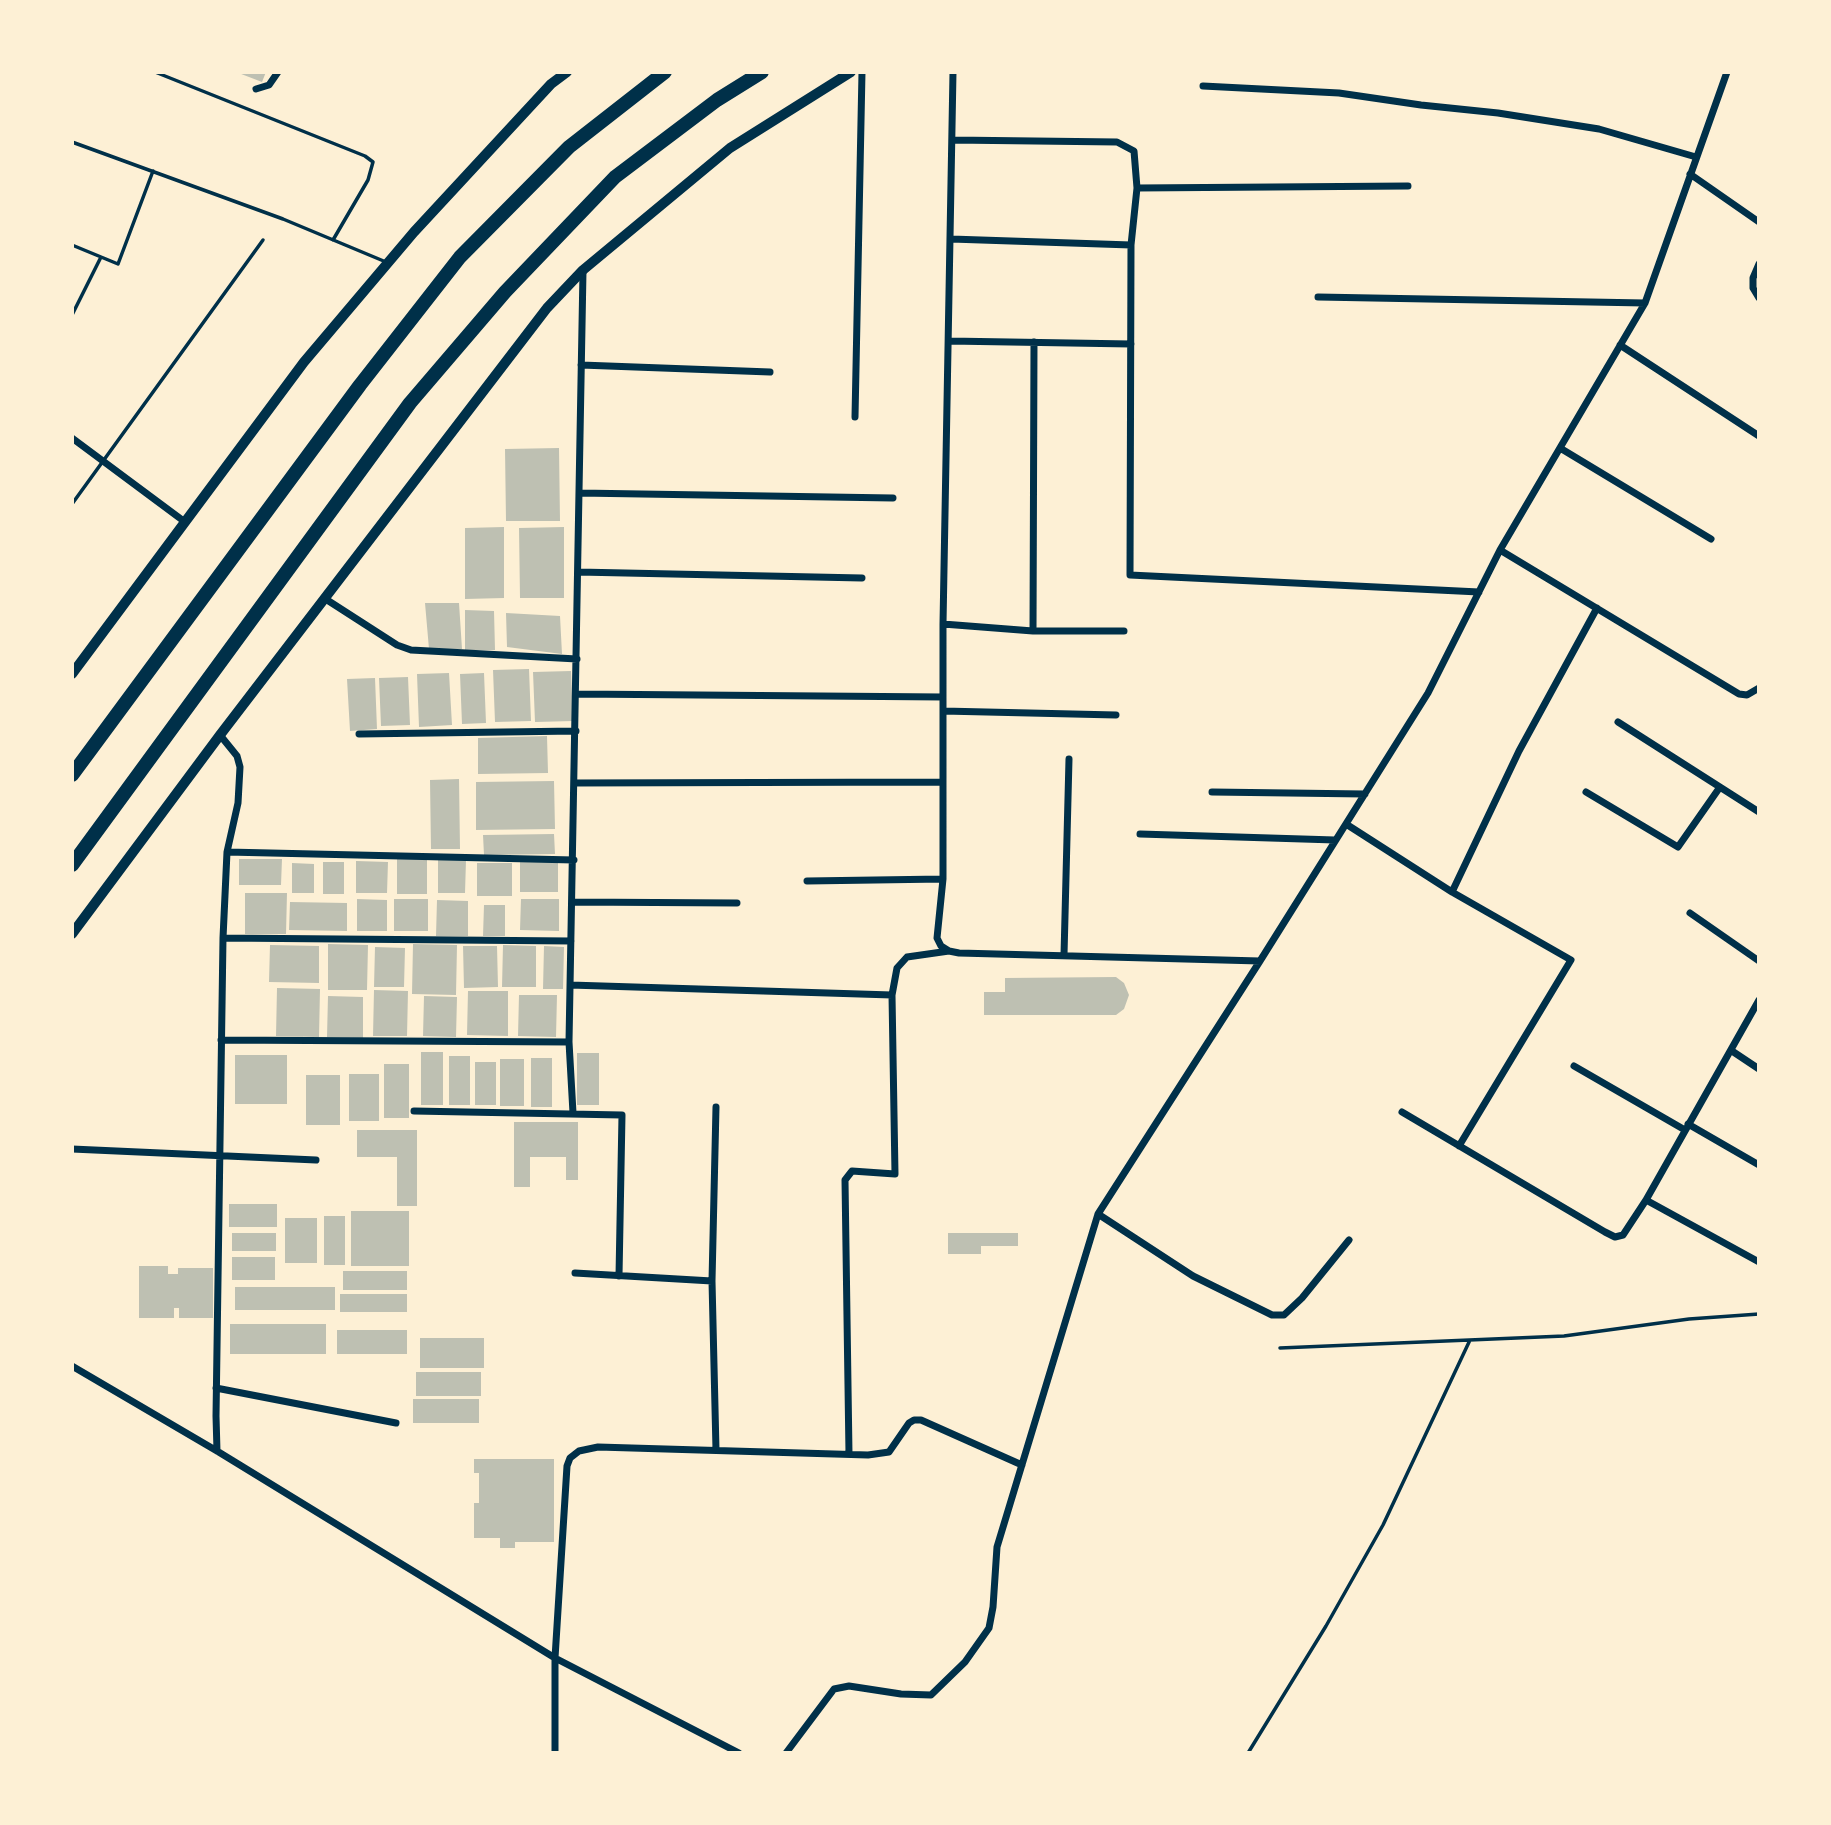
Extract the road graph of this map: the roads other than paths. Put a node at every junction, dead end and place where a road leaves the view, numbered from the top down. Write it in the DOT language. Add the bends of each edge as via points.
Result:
graph roads {
  1 [pos="155,72"];
  2 [pos="278,72"];
  3 [pos="567,72"];
  4 [pos="665,72"];
  5 [pos="762,72"];
  6 [pos="851,72"];
  7 [pos="862,72"];
  8 [pos="953,72"];
  9 [pos="1727,72"];
  10 [pos="1203,86"];
  11 [pos="256,89"];
  12 [pos="952,140"];
  13 [pos="72,142"];
  14 [pos="1696,157"];
  15 [pos="153,171"];
  16 [pos="1690,174"];
  17 [pos="1408,186"];
  18 [pos="1137,188"];
  19 [pos="1759,222"];
  20 [pos="951,239"];
  21 [pos="263,240"];
  22 [pos="333,240"];
  23 [pos="1131,244"];
  24 [pos="72,245"];
  25 [pos="101,257"];
  26 [pos="388,262"];
  27 [pos="1759,264"];
  28 [pos="583,270"];
  29 [pos="1318,297"];
  30 [pos="1759,298"];
  31 [pos="1645,303"];
  32 [pos="72,315"];
  33 [pos="950,341"];
  34 [pos="1034,342"];
  35 [pos="1131,344"];
  36 [pos="1620,345"];
  37 [pos="581,365"];
  38 [pos="770,372"];
  39 [pos="855,417"];
  40 [pos="1759,436"];
  41 [pos="72,438"];
  42 [pos="1560,448"];
  43 [pos="103,460"];
  44 [pos="579,493"];
  45 [pos="892,498"];
  46 [pos="72,504"];
  47 [pos="185,522"];
  48 [pos="1711,539"];
  49 [pos="1500,550"];
  50 [pos="578,572"];
  51 [pos="862,578"];
  52 [pos="1479,592"];
  53 [pos="324,598"];
  54 [pos="1597,608"];
  55 [pos="943,624"];
  56 [pos="1033,631"];
  57 [pos="1124,631"];
  58 [pos="577,659"];
  59 [pos="72,674"];
  60 [pos="1759,688"];
  61 [pos="576,694"];
  62 [pos="943,697"];
  63 [pos="943,711"];
  64 [pos="1116,715"];
  65 [pos="1618,722"];
  66 [pos="576,732"];
  67 [pos="359,734"];
  68 [pos="220,735"];
  69 [pos="1069,760"];
  70 [pos="72,775"];
  71 [pos="943,782"];
  72 [pos="574,783"];
  73 [pos="1720,787"];
  74 [pos="1212,792"];
  75 [pos="1586,792"];
  76 [pos="1365,794"];
  77 [pos="1759,812"];
  78 [pos="1346,824"];
  79 [pos="1140,834"];
  80 [pos="1335,840"];
  81 [pos="227,852"];
  82 [pos="574,860"];
  83 [pos="72,865"];
  84 [pos="943,879"];
  85 [pos="807,881"];
  86 [pos="1452,892"];
  87 [pos="572,902"];
  88 [pos="737,903"];
  89 [pos="1690,913"];
  90 [pos="72,934"];
  91 [pos="223,938"];
  92 [pos="571,941"];
  93 [pos="949,951"];
  94 [pos="1065,955"];
  95 [pos="1260,961"];
  96 [pos="1759,961"];
  97 [pos="570,985"];
  98 [pos="892,995"];
  99 [pos="1759,1000"];
  100 [pos="221,1040"];
  101 [pos="569,1042"];
  102 [pos="1732,1051"];
  103 [pos="1574,1066"];
  104 [pos="1759,1069"];
  105 [pos="716,1107"];
  106 [pos="414,1111"];
  107 [pos="1402,1112"];
  108 [pos="573,1113"];
  109 [pos="1686,1127"];
  110 [pos="1460,1146"];
  111 [pos="72,1149"];
  112 [pos="220,1156"];
  113 [pos="316,1160"];
  114 [pos="1759,1166"];
  115 [pos="1646,1200"];
  116 [pos="1098,1214"];
  117 [pos="1349,1240"];
  118 [pos="1759,1262"];
  119 [pos="576,1273"];
  120 [pos="620,1276"];
  121 [pos="712,1281"];
  122 [pos="1759,1314"];
  123 [pos="1470,1340"];
  124 [pos="1280,1348"];
  125 [pos="72,1366"];
  126 [pos="216,1388"];
  127 [pos="396,1423"];
  128 [pos="716,1450"];
  129 [pos="218,1451"];
  130 [pos="849,1454"];
  131 [pos="1022,1465"];
  132 [pos="555,1658"];
  133 [pos="555,1753"];
  134 [pos="739,1753"];
  135 [pos="786,1753"];
  136 [pos="1248,1753"];
  1 -- 22 [label="lane" via="373,162 368,180"];
  2 -- 11 [label="street" via="269,85"];
  3 -- 26 [label="main road"];
  4 -- 70 [label="highway" via="569,147 460,257"];
  5 -- 83 [label="highway" via="615,177 505,292 410,403"];
  6 -- 28 [label="main road" via="730,148"];
  7 -- 39 [label="street"];
  8 -- 12 [label="street"];
  9 -- 14 [label="street"];
  10 -- 14 [label="street" via="1339,93 1498,113 1600,129"];
  12 -- 18 [label="street" via="1117,142 1134,151"];
  12 -- 20 [label="street"];
  13 -- 15 [label="lane"];
  14 -- 16 [label="street"];
  15 -- 22 [label="lane"];
  15 -- 25 [label="lane" via="118,264"];
  16 -- 19 [label="street"];
  16 -- 31 [label="street"];
  17 -- 18 [label="street"];
  18 -- 23 [label="street"];
  20 -- 23 [label="street"];
  20 -- 33 [label="street"];
  21 -- 43 [label="lane"];
  22 -- 26 [label="lane"];
  23 -- 35 [label="street"];
  24 -- 25 [label="lane"];
  25 -- 32 [label="lane"];
  26 -- 47 [label="main road" via="304,362"];
  27 -- 30 [label="street" via="1753,288"];
  28 -- 37 [label="street"];
  28 -- 53 [label="main road" via="547,308"];
  29 -- 31 [label="street"];
  31 -- 36 [label="street"];
  33 -- 34 [label="street"];
  33 -- 55 [label="street"];
  34 -- 35 [label="street"];
  34 -- 56 [label="street"];
  35 -- 52 [label="street" via="1130,575"];
  36 -- 40 [label="street"];
  36 -- 42 [label="street"];
  37 -- 38 [label="street"];
  37 -- 44 [label="street"];
  41 -- 43 [label="street"];
  42 -- 48 [label="street"];
  42 -- 49 [label="street"];
  43 -- 46 [label="lane"];
  43 -- 47 [label="street"];
  44 -- 45 [label="street"];
  44 -- 50 [label="street"];
  47 -- 59 [label="main road"];
  49 -- 52 [label="street"];
  49 -- 54 [label="street"];
  50 -- 51 [label="street"];
  50 -- 58 [label="street"];
  52 -- 76 [label="street" via="1428,693"];
  53 -- 58 [label="street" via="411,650"];
  53 -- 68 [label="main road"];
  54 -- 60 [label="street" via="1739,694"];
  54 -- 86 [label="street" via="1519,751"];
  55 -- 56 [label="street"];
  55 -- 62 [label="street"];
  56 -- 57 [label="street"];
  58 -- 61 [label="street"];
  61 -- 62 [label="street"];
  61 -- 66 [label="street"];
  62 -- 63 [label="street"];
  63 -- 64 [label="street"];
  63 -- 71 [label="street"];
  65 -- 73 [label="street"];
  66 -- 67 [label="street"];
  66 -- 72 [label="street"];
  68 -- 81 [label="street" via="240,767"];
  68 -- 90 [label="main road"];
  69 -- 94 [label="street"];
  71 -- 72 [label="street"];
  71 -- 84 [label="street"];
  72 -- 82 [label="street"];
  73 -- 75 [label="street" via="1678,847"];
  73 -- 77 [label="street"];
  74 -- 76 [label="street"];
  76 -- 78 [label="street"];
  78 -- 80 [label="street"];
  78 -- 86 [label="street"];
  79 -- 80 [label="street"];
  80 -- 95 [label="street"];
  81 -- 82 [label="street"];
  81 -- 91 [label="street"];
  82 -- 87 [label="street"];
  84 -- 85 [label="street"];
  84 -- 93 [label="street" via="937,938"];
  86 -- 110 [label="street" via="1571,960"];
  87 -- 88 [label="street"];
  87 -- 92 [label="street"];
  89 -- 96 [label="street"];
  91 -- 92 [label="street"];
  91 -- 100 [label="street"];
  92 -- 97 [label="street"];
  93 -- 94 [label="street"];
  93 -- 98 [label="street" via="907,957 897,968"];
  94 -- 95 [label="street"];
  95 -- 116 [label="street"];
  97 -- 98 [label="street"];
  97 -- 101 [label="street"];
  98 -- 130 [label="street" via="895,1174 852,1171 845,1180"];
  99 -- 102 [label="street"];
  100 -- 101 [label="street"];
  100 -- 112 [label="street"];
  101 -- 108 [label="street"];
  102 -- 104 [label="street"];
  102 -- 109 [label="street"];
  103 -- 109 [label="street"];
  105 -- 121 [label="street"];
  106 -- 108 [label="street"];
  107 -- 110 [label="street"];
  108 -- 120 [label="street" via="622,1115"];
  109 -- 114 [label="street"];
  109 -- 115 [label="street"];
  110 -- 115 [label="street" via="1615,1237 1623,1235"];
  111 -- 112 [label="street"];
  112 -- 113 [label="street"];
  112 -- 126 [label="street"];
  115 -- 118 [label="street"];
  116 -- 117 [label="street" via="1193,1276 1272,1315 1284,1315 1302,1298"];
  116 -- 131 [label="street"];
  119 -- 120 [label="street"];
  120 -- 121 [label="street"];
  121 -- 128 [label="street"];
  122 -- 123 [label="lane" via="1564,1336"];
  123 -- 124 [label="lane"];
  123 -- 136 [label="lane" via="1383,1525"];
  125 -- 129 [label="street"];
  126 -- 127 [label="street"];
  126 -- 129 [label="street"];
  128 -- 130 [label="street"];
  128 -- 132 [label="street" via="598,1447 570,1458"];
  129 -- 132 [label="street"];
  130 -- 131 [label="street" via="889,1452 909,1423 921,1420"];
  131 -- 135 [label="street" via="997,1547 989,1628 965,1662 931,1695 849,1686 834,1689"];
  132 -- 133 [label="street"];
  132 -- 134 [label="street"];
}
